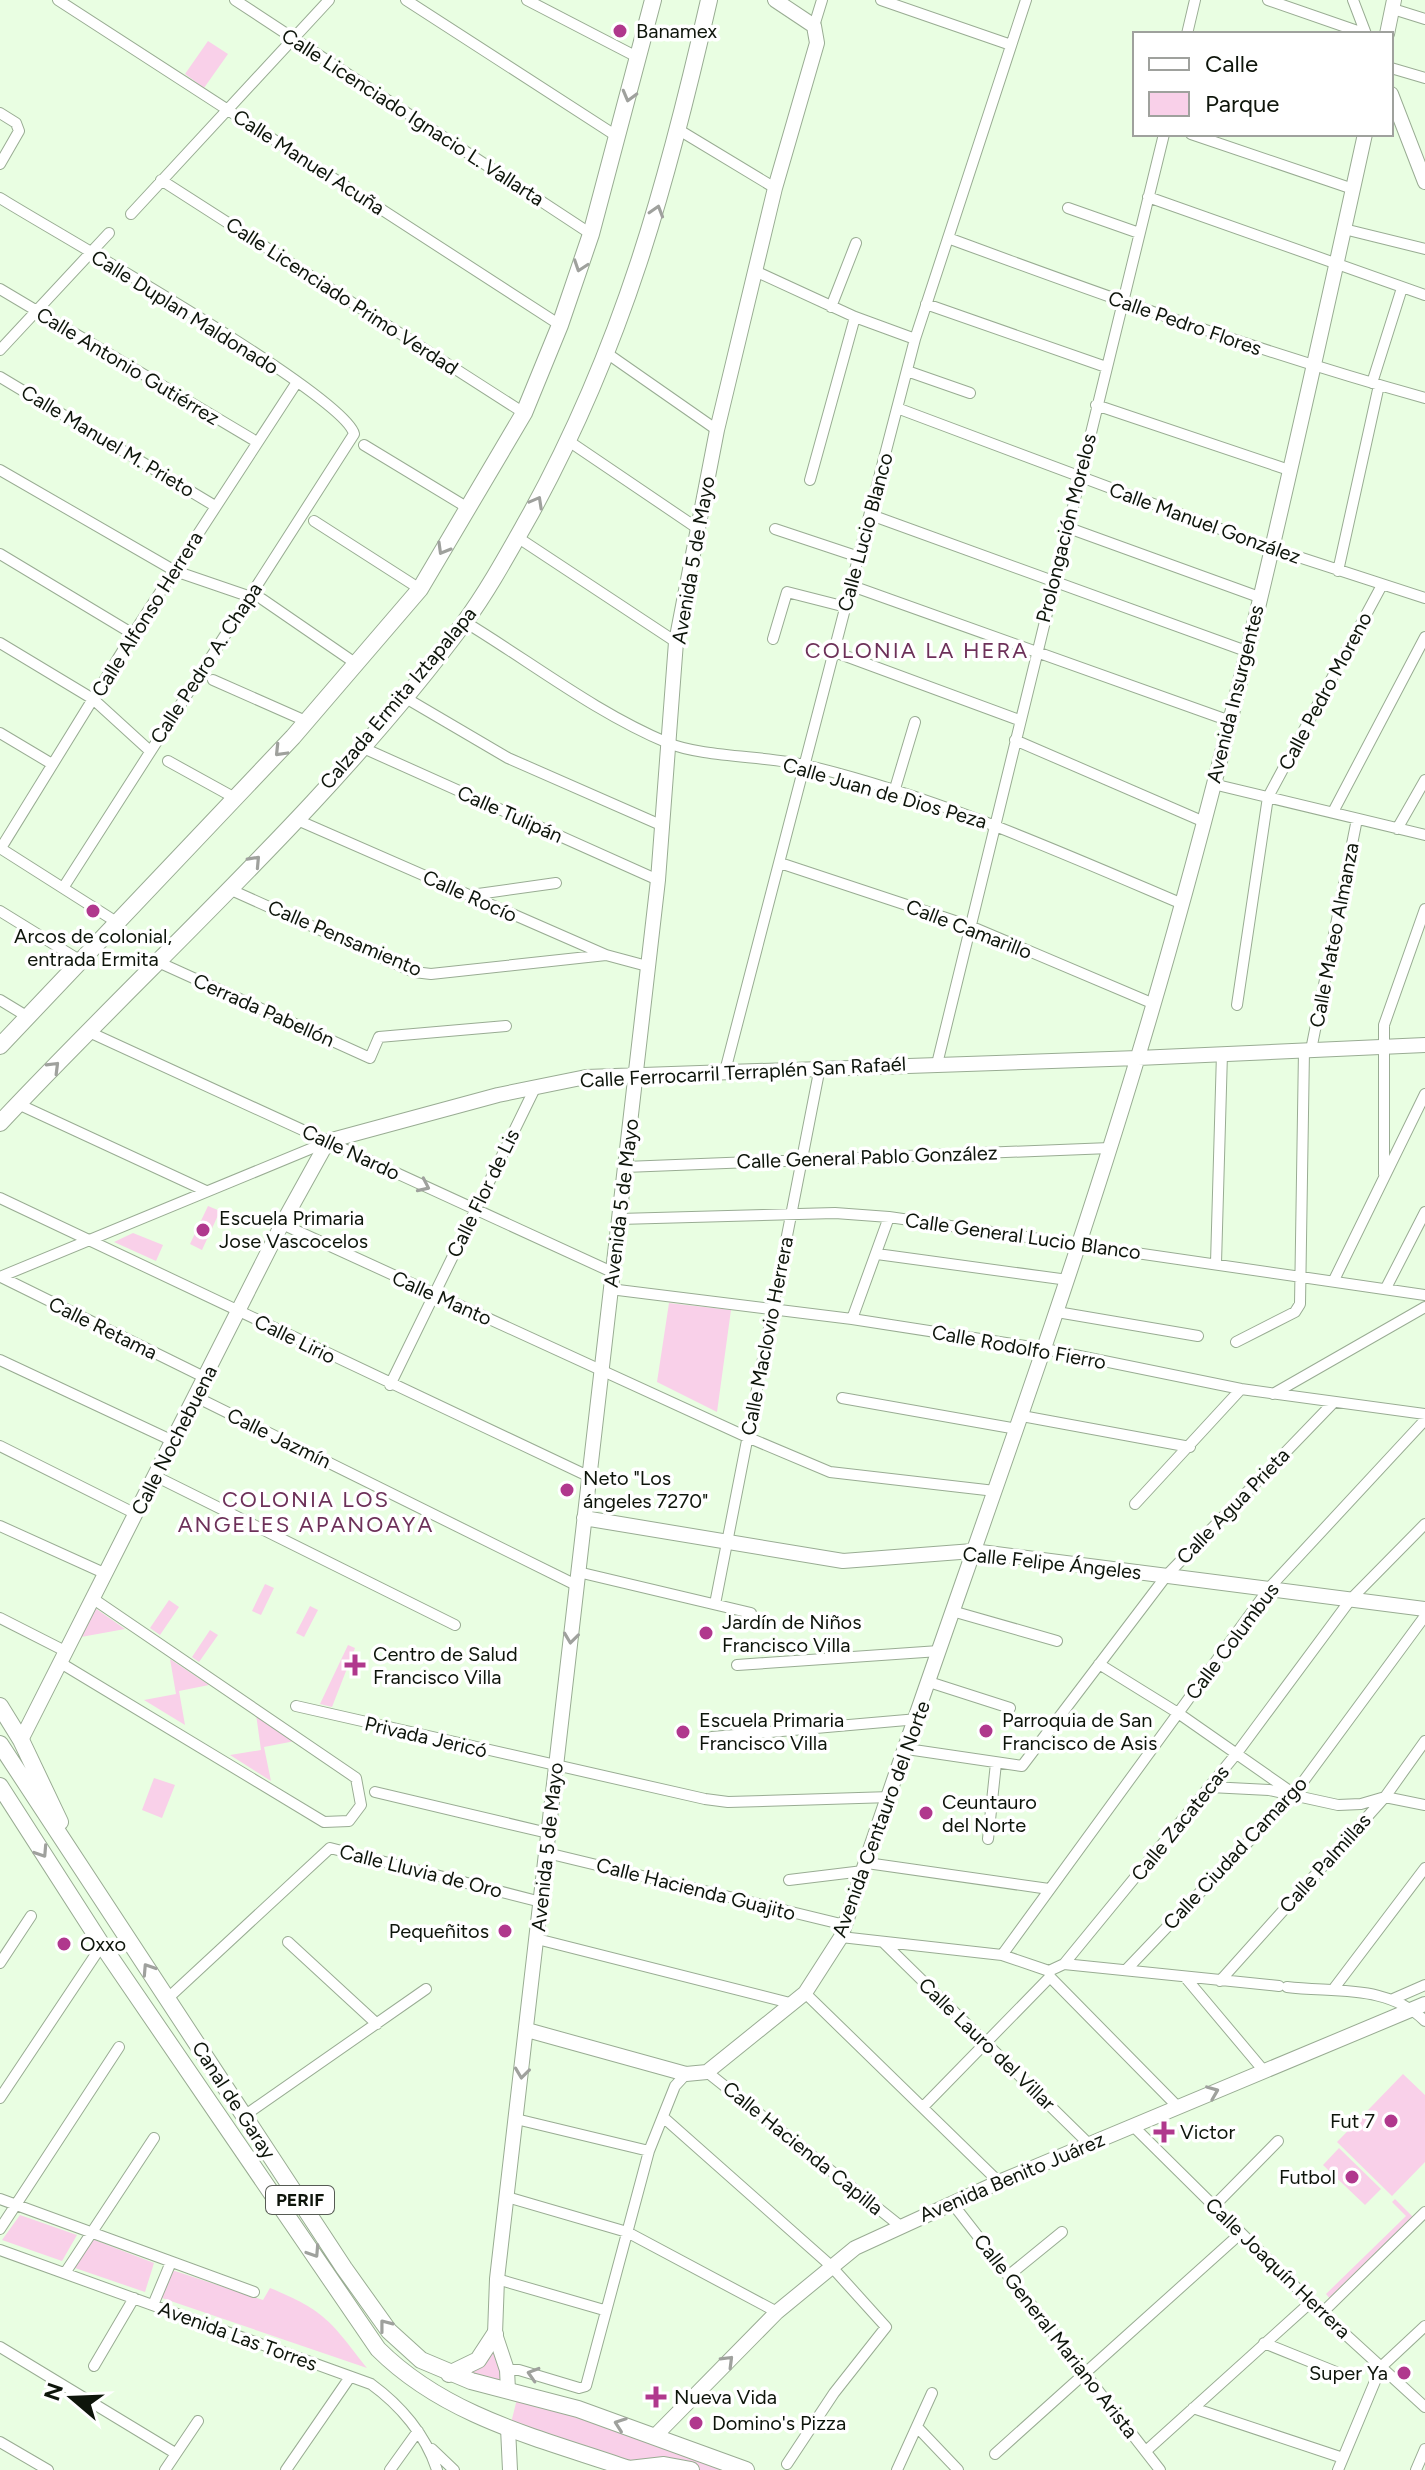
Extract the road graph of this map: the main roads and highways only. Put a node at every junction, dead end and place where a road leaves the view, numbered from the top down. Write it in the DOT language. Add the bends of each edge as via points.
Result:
graph roads {
  1 [pos="653,0"];
  2 [pos="709,0"];
  3 [pos="0,1046"];
  4 [pos="0,1123"];
  5 [pos="0,1706"];
  6 [pos="0,1744"];
  7 [pos="1,1790"];
  8 [pos="65,1843"];
  9 [pos="495,2334"];
  10 [pos="449,2374"];
  11 [pos="629,2470"];
  12 [pos="691,2470"];
  13 [pos="746,2470"];
  1 -- 3 [label="main road, one-way" via="591,234 560,325 524,413 420,589 308,722"];
  4 -- 2 [label="main road, Calzada Ermita Iztapalapa, one-way" via="295,819 465,622 570,442 608,354 644,255"];
  5 -- 8 [label="main road" via="50,1799"];
  6 -- 8 [label="main road, Canal de Garay / PERIF"];
  7 -- 11 [label="main road, Canal de Garay / PERIF, one-way" via="378,2349 421,2387 508,2428"];
  10 -- 8 [label="main road, Canal de Garay / PERIF, one-way" via="421,2360 389,2331"];
  9 -- 10 [label="main road" via="478,2360"];
  13 -- 10 [label="main road, Canal de Garay / PERIF, one-way" via="578,2409"];
  11 -- 12 [label="main road" via="664,2465"];
}
